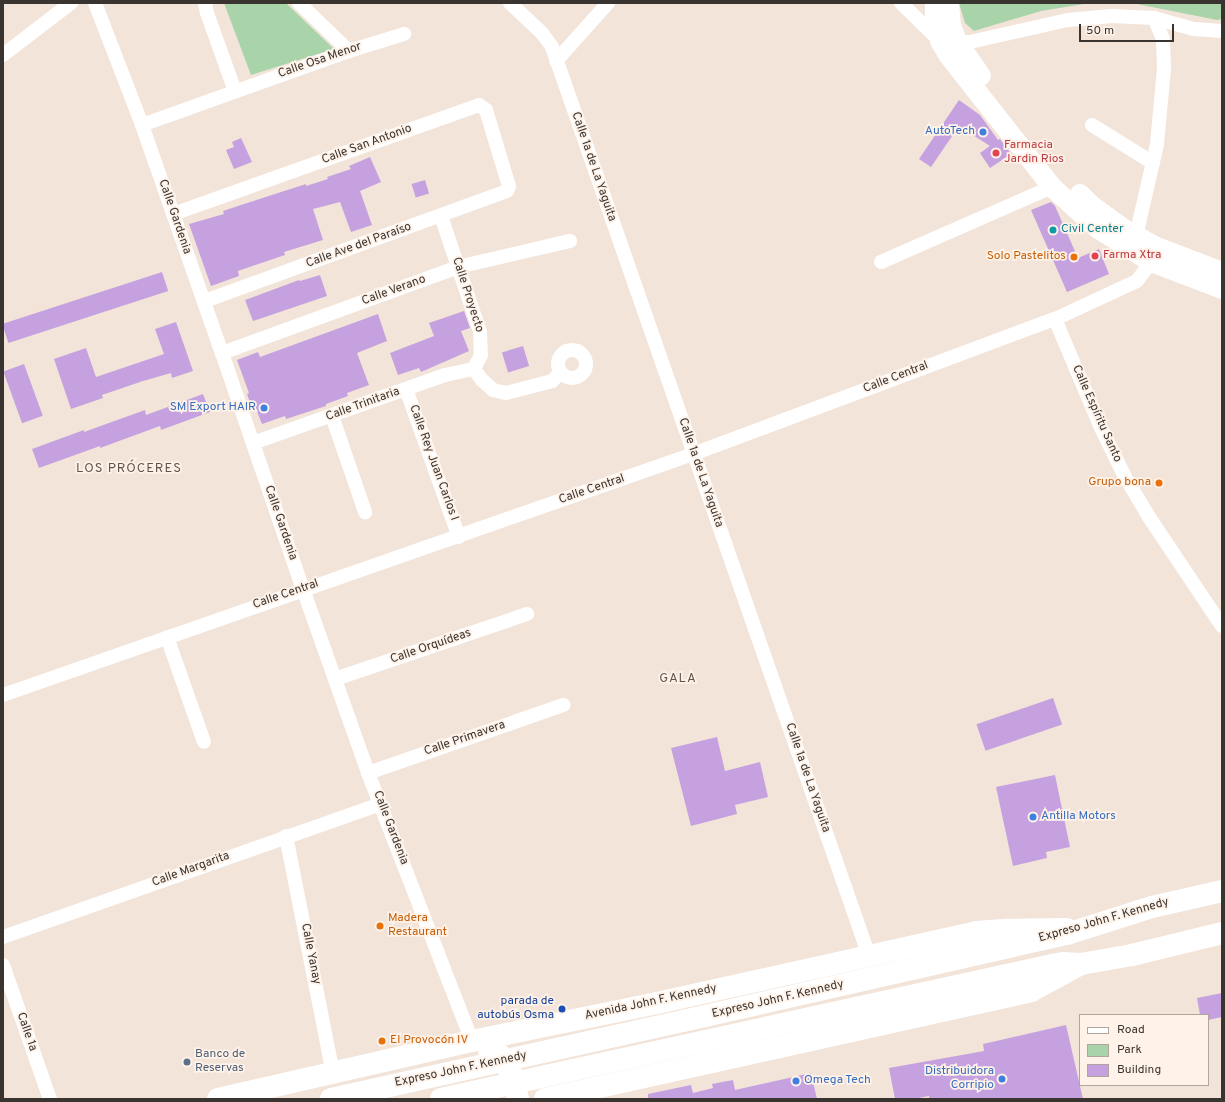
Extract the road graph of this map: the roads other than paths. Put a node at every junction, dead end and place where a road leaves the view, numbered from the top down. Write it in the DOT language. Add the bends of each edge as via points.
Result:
graph roads {
  1 [pos="71,3"];
  2 [pos="95,3"];
  3 [pos="205,3"];
  4 [pos="299,3"];
  5 [pos="510,3"];
  6 [pos="608,3"];
  7 [pos="901,3"];
  8 [pos="935,3"];
  9 [pos="949,3"];
  10 [pos="1154,18"];
  11 [pos="1222,31"];
  12 [pos="404,34"];
  13 [pos="949,42"];
  14 [pos="349,51"];
  15 [pos="3,55"];
  16 [pos="556,61"];
  17 [pos="235,90"];
  18 [pos="142,125"];
  19 [pos="1092,125"];
  20 [pos="1153,163"];
  21 [pos="509,186"];
  22 [pos="1052,187"];
  23 [pos="173,214"];
  24 [pos="441,216"];
  25 [pos="1136,236"];
  26 [pos="570,241"];
  27 [pos="1154,255"];
  28 [pos="881,262"];
  29 [pos="458,267"];
  30 [pos="1222,272"];
  31 [pos="1222,289"];
  32 [pos="204,301"];
  33 [pos="1055,319"];
  34 [pos="222,353"];
  35 [pos="474,369"];
  36 [pos="560,373"];
  37 [pos="406,389"];
  38 [pos="332,416"];
  39 [pos="253,443"];
  40 [pos="694,454"];
  41 [pos="365,512"];
  42 [pos="459,537"];
  43 [pos="302,589"];
  44 [pos="527,614"];
  45 [pos="1222,626"];
  46 [pos="167,637"];
  47 [pos="335,680"];
  48 [pos="3,695"];
  49 [pos="563,705"];
  50 [pos="204,742"];
  51 [pos="368,773"];
  52 [pos="380,804"];
  53 [pos="286,836"];
  54 [pos="1222,891"];
  55 [pos="1086,929"];
  56 [pos="1222,933"];
  57 [pos="3,937"];
  58 [pos="869,956"];
  59 [pos="1081,964"];
  60 [pos="3,965"];
  61 [pos="562,1022"];
  62 [pos="472,1041"];
  63 [pos="413,1055"];
  64 [pos="333,1073"];
  65 [pos="582,1090"];
  66 [pos="50,1099"];
  67 [pos="218,1099"];
  68 [pos="331,1099"];
  69 [pos="441,1099"];
  70 [pos="460,1099"];
  71 [pos="489,1099"];
  72 [pos="518,1099"];
  73 [pos="545,1099"];
  1 -- 15 [label="street"];
  2 -- 18 [label="street, Calle Gardenia"];
  3 -- 17 [label="street"];
  4 -- 14 [label="street"];
  5 -- 16 [label="street, Calle 1a de La Yaguita" via="542,33 552,47"];
  6 -- 16 [label="street"];
  7 -- 13 [label="street"];
  8 -- 13 [label="main road" via="935,14"];
  9 -- 13 [label="main road"];
  10 -- 11 [label="street" via="1194,29"];
  10 -- 13 [label="street" via="1112,16 1068,20 970,42"];
  10 -- 20 [label="street" via="1163,39 1164,68"];
  12 -- 14 [label="street, Calle Osa Menor"];
  13 -- 22 [label="main road" via="949,56"];
  13 -- 25 [label="main road" via="967,58 1054,169 1091,205"];
  14 -- 17 [label="street, Calle Osa Menor"];
  16 -- 40 [label="street, Calle 1a de La Yaguita"];
  17 -- 18 [label="street, Calle Osa Menor"];
  18 -- 23 [label="street, Calle Gardenia"];
  19 -- 20 [label="street"];
  20 -- 25 [label="street"];
  21 -- 23 [label="street, Calle San Antonio" via="486,110 479,105"];
  21 -- 24 [label="street, Calle Ave del Paraíso" via="507,191"];
  22 -- 27 [label="main road" via="1097,228"];
  22 -- 28 [label="street"];
  23 -- 32 [label="street, Calle Gardenia"];
  24 -- 29 [label="street, Calle Proyecto"];
  24 -- 32 [label="street, Calle Ave del Paraíso"];
  25 -- 27 [label="main road"];
  26 -- 29 [label="street, Calle Verano"];
  27 -- 30 [label="main road"];
  27 -- 31 [label="main road"];
  27 -- 33 [label="street, Calle Central" via="1137,281"];
  29 -- 34 [label="street, Calle Verano"];
  29 -- 35 [label="street, Calle Proyecto" via="480,332 481,355"];
  32 -- 34 [label="street, Calle Gardenia"];
  33 -- 40 [label="street, Calle Central"];
  33 -- 45 [label="street, Calle Espíritu Santo" via="1101,428 1124,475"];
  34 -- 39 [label="street, Calle Gardenia"];
  35 -- 36 [label="street" via="493,390 506,393 552,381"];
  35 -- 37 [label="street, Calle Trinitaria"];
  37 -- 38 [label="street, Calle Trinitaria"];
  37 -- 42 [label="street, Calle Rey Juan Carlos I"];
  38 -- 39 [label="street, Calle Trinitaria"];
  38 -- 41 [label="street"];
  39 -- 43 [label="street, Calle Gardenia"];
  40 -- 42 [label="street, Calle Central"];
  40 -- 58 [label="street, Calle 1a de La Yaguita"];
  42 -- 43 [label="street, Calle Central"];
  43 -- 46 [label="street, Calle Central"];
  43 -- 47 [label="street, Calle Gardenia"];
  44 -- 47 [label="street, Calle Orquídeas"];
  46 -- 48 [label="street, Calle Central"];
  46 -- 50 [label="street"];
  47 -- 51 [label="street, Calle Gardenia"];
  49 -- 51 [label="street, Calle Primavera"];
  51 -- 52 [label="street, Calle Gardenia"];
  52 -- 53 [label="street, Calle Margarita"];
  52 -- 62 [label="street, Calle Gardenia"];
  53 -- 57 [label="street, Calle Margarita"];
  53 -- 64 [label="street, Calle Yanay"];
  54 -- 55 [label="main road, Expreso John F. Kennedy" via="1152,907"];
  55 -- 58 [label="main road, Avenida John F. Kennedy" via="976,932"];
  55 -- 68 [label="main road, Expreso John F. Kennedy" via="691,1020"];
  56 -- 59 [label="main road, Expreso John F. Kennedy" via="1132,955"];
  58 -- 61 [label="main road, Avenida John F. Kennedy"];
  59 -- 65 [label="main road" via="1031,991"];
  59 -- 69 [label="main road, Expreso John F. Kennedy" via="1063,963 1043,967"];
  60 -- 66 [label="street, Calle 1a"];
  61 -- 62 [label="main road, Avenida John F. Kennedy"];
  61 -- 65 [label="main road" via="531,1042 525,1052 526,1069 536,1085 546,1089"];
  62 -- 63 [label="main road, Avenida John F. Kennedy"];
  62 -- 71 [label="main road"];
  62 -- 72 [label="main road" via="501,1056 512,1075"];
  63 -- 64 [label="main road, Avenida John F. Kennedy"];
  63 -- 70 [label="main road" via="441,1059 457,1066 463,1085"];
  64 -- 67 [label="main road, Avenida John F. Kennedy"];
  65 -- 73 [label="main road"];
}
